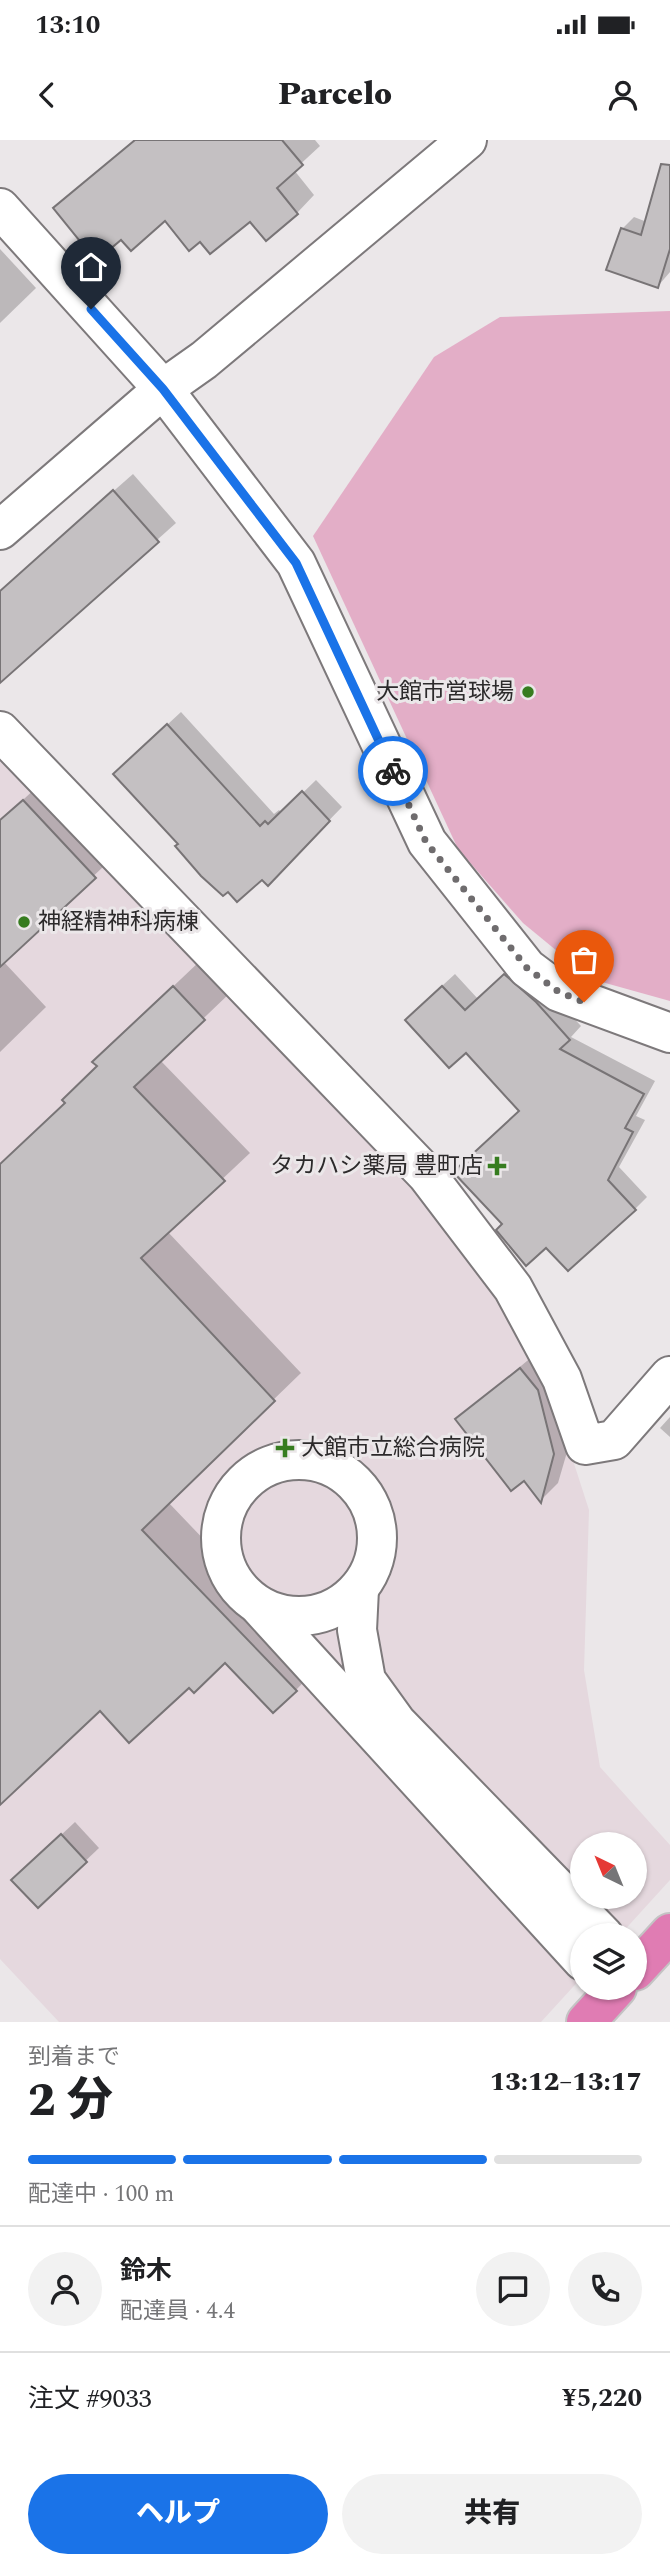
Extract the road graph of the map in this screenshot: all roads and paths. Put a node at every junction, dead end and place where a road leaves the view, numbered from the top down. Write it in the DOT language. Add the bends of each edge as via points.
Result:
graph roads {
  1 [pos="467,140"];
  2 [pos="0,208"];
  3 [pos="163,389"];
  4 [pos="0,530"];
  5 [pos="0,731"];
  6 [pos="670,1033"];
  7 [pos="670,1376"];
  8 [pos="359,1590"];
  9 [pos="259,1606"];
  10 [pos="591,1923"];
  11 [pos="670,1933"];
  12 [pos="570,1947"];
  13 [pos="647,1956"];
  14 [pos="605,2000"];
  15 [pos="586,2022"];
  1 -- 3 [label="street" via="204,360"];
  2 -- 3 [label="street"];
  3 -- 4 [label="street"];
  3 -- 6 [label="street" via="296,563 426,842 527,968 559,992"];
  5 -- 7 [label="street" via="427,1175 513,1288 562,1380 585,1445 614,1440"];
  8 -- 9 [label="street" via="338,1607 312,1616 285,1616"];
  8 -- 9 [label="street" via="373,1566 378,1539 374,1513 361,1489 340,1471 315,1461 290,1460 267,1467 247,1481 231,1499 223,1522 221,1546 227,1570"];
  8 -- 10 [label="street" via="357,1630 366,1680 397,1723"];
  9 -- 12 [label="street"];
  11 -- 13 [label="highway"];
  14 -- 15 [label="highway"];
}
